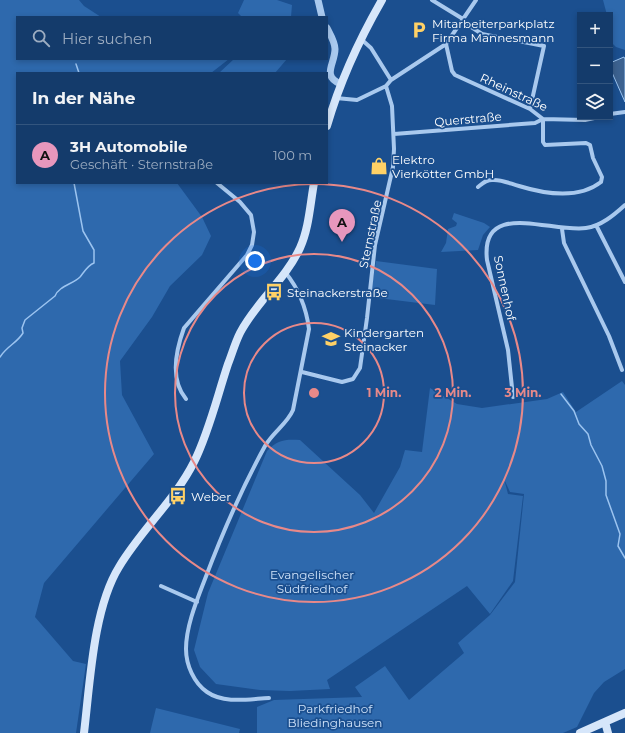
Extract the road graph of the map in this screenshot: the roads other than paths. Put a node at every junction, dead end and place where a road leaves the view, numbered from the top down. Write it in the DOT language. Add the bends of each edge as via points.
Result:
graph roads {
  1 [pos="318,0"];
  2 [pos="382,0"];
  3 [pos="432,0"];
  4 [pos="476,0"];
  5 [pos="322,16"];
  6 [pos="463,20"];
  7 [pos="328,30"];
  8 [pos="360,39"];
  9 [pos="446,44"];
  10 [pos="329,73"];
  11 [pos="391,80"];
  12 [pos="341,84"];
  13 [pos="386,86"];
  14 [pos="336,98"];
  15 [pos="530,109"];
  16 [pos="625,112"];
  17 [pos="613,114"];
  18 [pos="543,119"];
  19 [pos="577,120"];
  20 [pos="328,123"];
  21 [pos="394,134"];
  22 [pos="218,184"];
  23 [pos="314,184"];
  24 [pos="478,187"];
  25 [pos="625,205"];
  26 [pos="596,225"];
  27 [pos="562,229"];
  28 [pos="285,272"];
  29 [pos="625,282"];
  30 [pos="622,370"];
  31 [pos="302,372"];
  32 [pos="513,398"];
  33 [pos="186,399"];
  34 [pos="160,586"];
  35 [pos="197,602"];
  36 [pos="269,698"];
  37 [pos="625,713"];
  38 [pos="605,722"];
  39 [pos="84,733"];
  40 [pos="580,733"];
  41 [pos="608,733"];
  1 -- 5 [label="street"];
  2 -- 8 [label="main road"];
  3 -- 6 [label="street"];
  4 -- 6 [label="street"];
  6 -- 9 [label="street"];
  6 -- 15 [label="street" via="482,34 544,46"];
  7 -- 10 [label="street" via="335,48"];
  8 -- 11 [label="street" via="371,48"];
  8 -- 12 [label="main road"];
  9 -- 11 [label="street"];
  9 -- 15 [label="street, Rheinstraße" via="452,71 456,76"];
  10 -- 12 [label="street"];
  11 -- 13 [label="street"];
  12 -- 14 [label="main road"];
  13 -- 14 [label="street" via="357,100"];
  13 -- 21 [label="street, Sternstraße" via="392,106"];
  14 -- 20 [label="main road"];
  15 -- 18 [label="street, Rheinstraße"];
  16 -- 17 [label="street"];
  18 -- 19 [label="street, Rheinstraße"];
  18 -- 21 [label="street, Querstraße" via="535,124"];
  18 -- 24 [label="street" via="545,145 590,145 592,158 602,177 601,182 589,189 569,193 540,192 497,180 488,181"];
  21 -- 31 [label="street, Sternstraße" via="391,182 375,245 360,368 353,379 342,382"];
  22 -- 33 [label="street" via="246,208 254,225 254,238 247,255 184,328 176,370 177,381"];
  23 -- 28 [label="main road" via="303,240"];
  25 -- 26 [label="street, Sonnenhof"];
  26 -- 27 [label="street, Sonnenhof"];
  26 -- 29 [label="street"];
  27 -- 30 [label="street" via="564,243 610,336"];
  27 -- 32 [label="street, Sonnenhof" via="507,223 495,228 487,241 487,260 508,350"];
  28 -- 31 [label="street" via="300,293 308,317 309,329"];
  28 -- 39 [label="main road" via="249,317 239,335 203,442 190,470 113,578 100,621"];
  31 -- 35 [label="street" via="290,416 266,445 233,513"];
  34 -- 35 [label="street"];
  35 -- 36 [label="street" via="186,649 190,670 200,686 210,694 222,698"];
  37 -- 38 [label="main road"];
  38 -- 40 [label="main road"];
  38 -- 41 [label="main road"];
}
